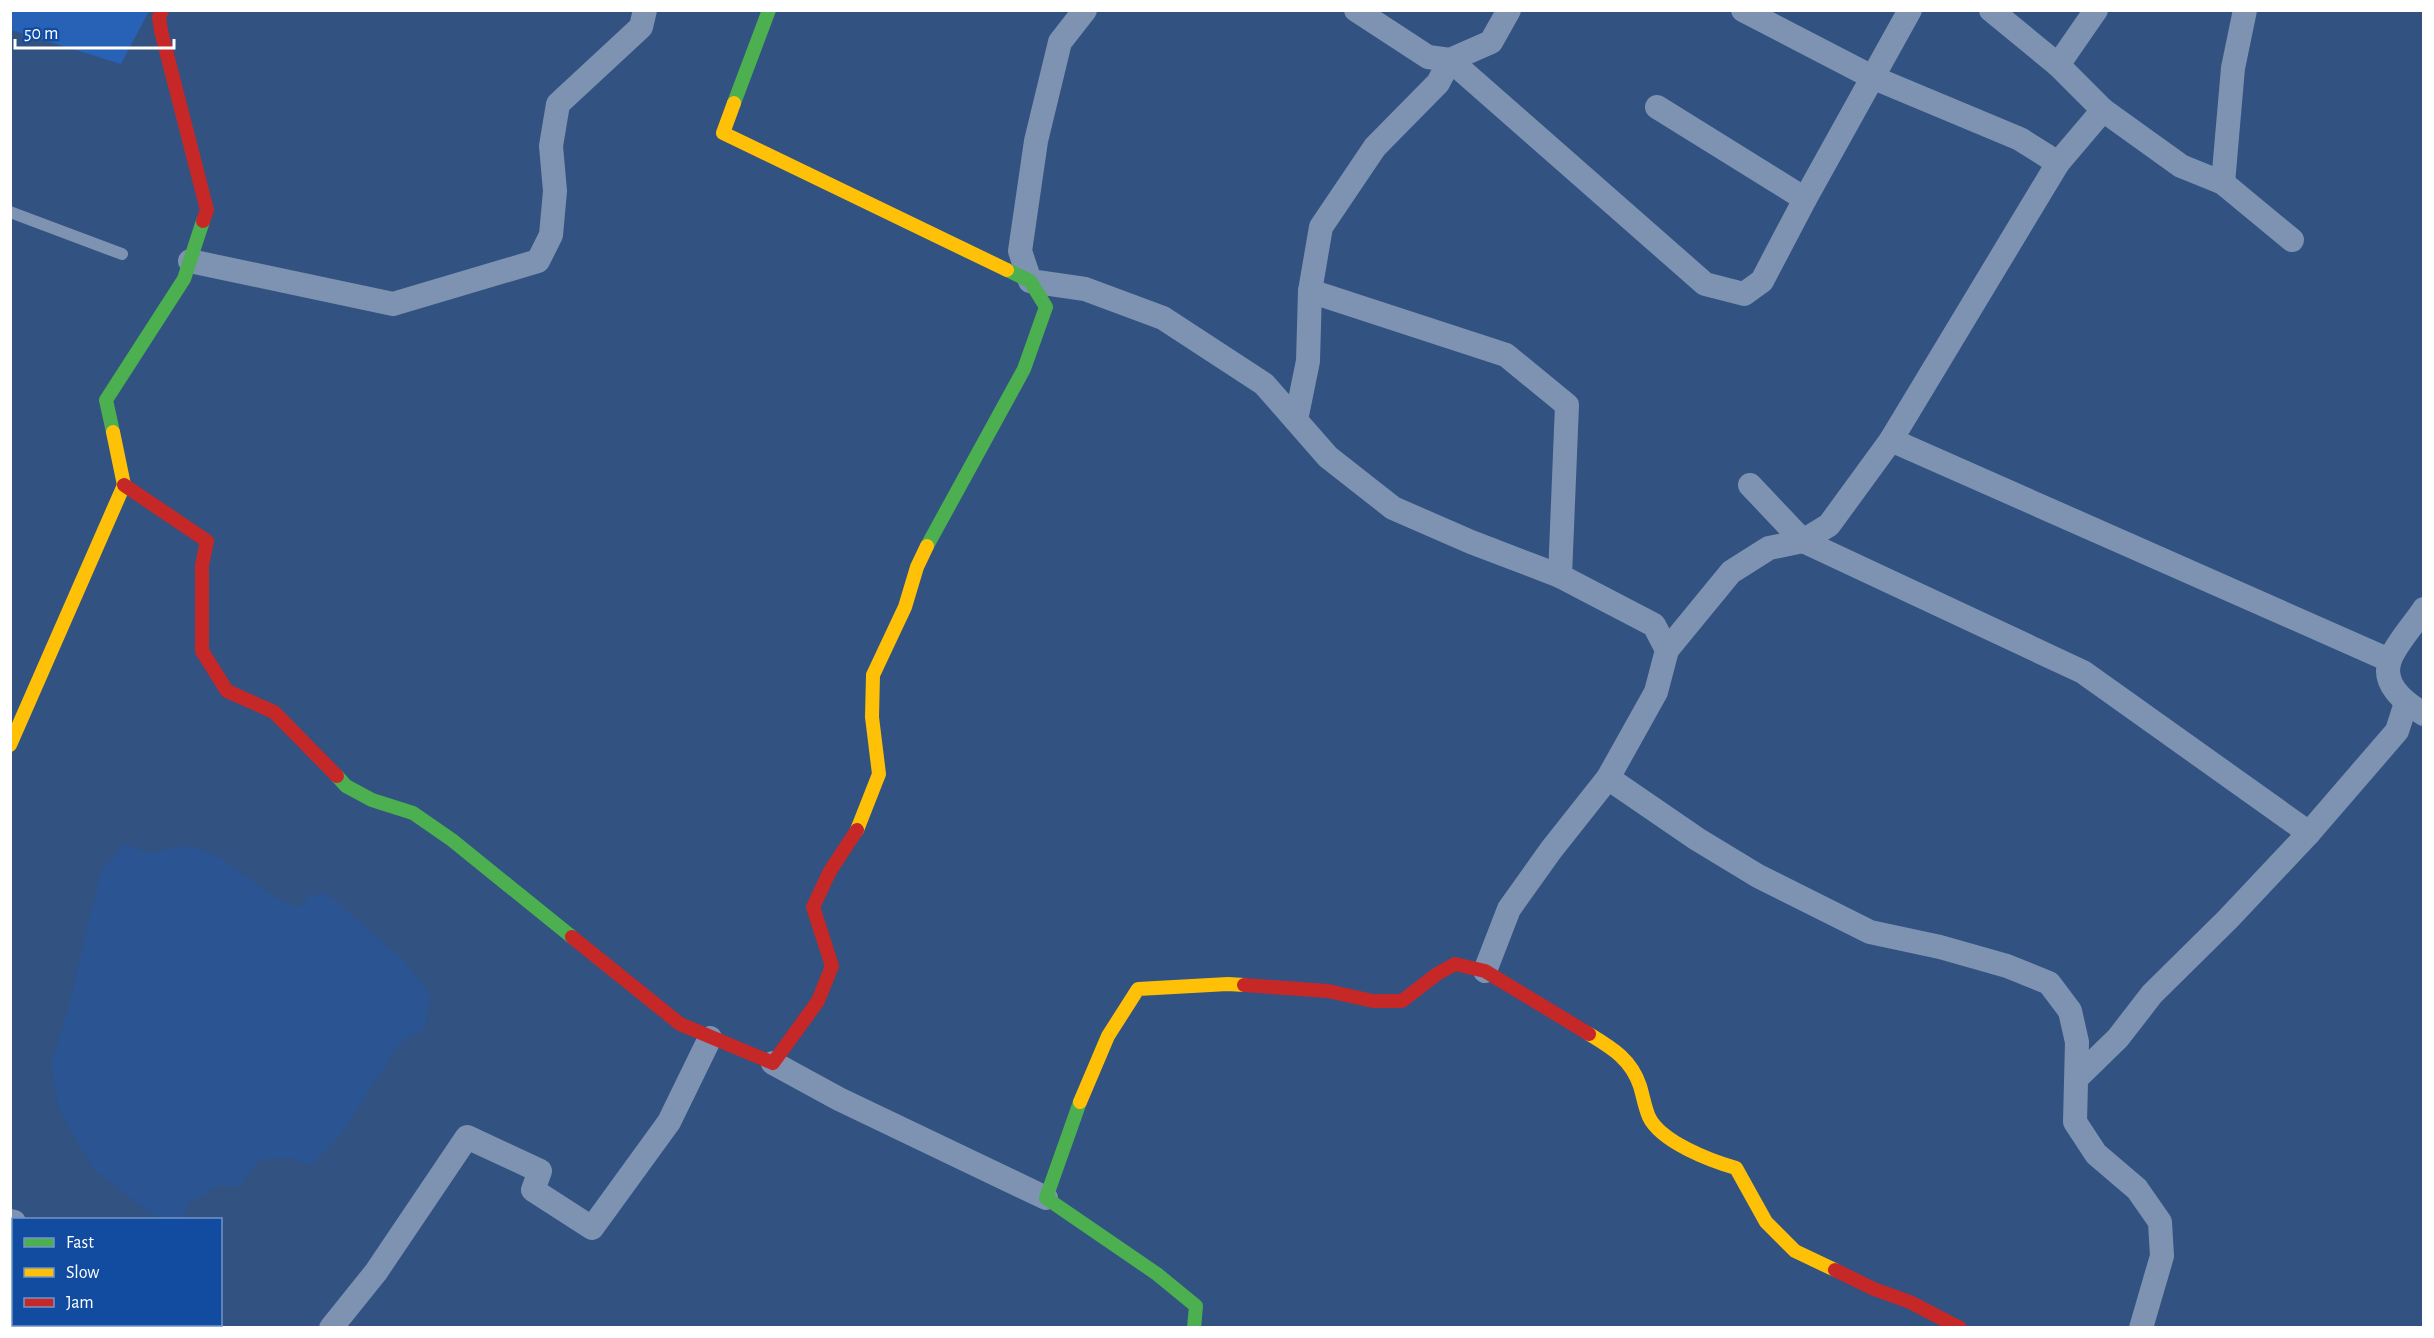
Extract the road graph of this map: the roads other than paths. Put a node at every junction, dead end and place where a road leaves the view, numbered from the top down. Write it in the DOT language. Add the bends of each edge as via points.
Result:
graph roads {
  1 [pos="162,10"];
  2 [pos="645,10"];
  3 [pos="769,10"];
  4 [pos="1085,10"];
  5 [pos="1356,10"];
  6 [pos="1509,10"];
  7 [pos="1743,10"];
  8 [pos="1910,10"];
  9 [pos="1991,10"];
  10 [pos="2096,10"];
  11 [pos="2245,10"];
  12 [pos="1450,60"];
  13 [pos="2058,65"];
  14 [pos="1874,78"];
  15 [pos="1657,107"];
  16 [pos="2103,111"];
  17 [pos="2058,163"];
  18 [pos="2223,183"];
  19 [pos="1805,199"];
  20 [pos="10,212"];
  21 [pos="2292,240"];
  22 [pos="122,254"];
  23 [pos="190,261"];
  24 [pos="1030,281"];
  25 [pos="1310,291"];
  26 [pos="1296,420"];
  27 [pos="1891,440"];
  28 [pos="124,485"];
  29 [pos="1750,485"];
  30 [pos="1803,541"];
  31 [pos="1560,576"];
  32 [pos="2424,609"];
  33 [pos="1667,650"];
  34 [pos="2389,660"];
  35 [pos="2415,708"];
  36 [pos="10,745"];
  37 [pos="1608,778"];
  38 [pos="2309,833"];
  39 [pos="1485,971"];
  40 [pos="710,1038"];
  41 [pos="773,1063"];
  42 [pos="2078,1078"];
  43 [pos="1046,1198"];
  44 [pos="331,1328"];
  45 [pos="1194,1328"];
  46 [pos="1960,1328"];
  47 [pos="2140,1328"];
  1 -- 23 [label="street" via="161,31 207,210"];
  2 -- 23 [label="street" via="641,27 558,104 551,146 555,191 551,235 538,261 393,304"];
  3 -- 24 [label="street" via="723,133"];
  4 -- 24 [label="street" via="1060,42 1036,141 1020,251"];
  5 -- 12 [label="street" via="1428,57"];
  6 -- 12 [label="street" via="1491,42"];
  7 -- 14 [label="street"];
  8 -- 14 [label="street"];
  9 -- 13 [label="street"];
  10 -- 13 [label="street"];
  11 -- 18 [label="street" via="2233,68"];
  12 -- 19 [label="street" via="1705,284 1744,294 1762,281"];
  12 -- 25 [label="street" via="1438,82 1375,147 1320,227"];
  13 -- 16 [label="street"];
  14 -- 17 [label="street" via="2019,139"];
  14 -- 19 [label="street"];
  15 -- 19 [label="street"];
  16 -- 17 [label="street"];
  16 -- 18 [label="street" via="2181,166"];
  17 -- 27 [label="street"];
  18 -- 21 [label="street"];
  20 -- 22 [label="lane"];
  23 -- 28 [label="street" via="184,279 106,400"];
  24 -- 26 [label="street" via="1085,289 1163,318 1264,384"];
  24 -- 41 [label="street" via="1046,307 1024,369 935,530 873,675 872,717 879,774 856,833 830,871 813,907 832,966 818,1000"];
  25 -- 26 [label="street" via="1308,361"];
  25 -- 31 [label="street" via="1506,355 1567,405"];
  26 -- 31 [label="street" via="1328,457 1393,508"];
  27 -- 30 [label="street" via="1830,525"];
  27 -- 34 [label="street"];
  28 -- 36 [label="street"];
  28 -- 40 [label="street" via="207,541 202,565 202,651 227,691 274,712 346,786 372,800 413,813 452,840 680,1024"];
  29 -- 30 [label="street"];
  30 -- 33 [label="street" via="1769,548 1731,572"];
  30 -- 38 [label="street" via="2083,672"];
  31 -- 33 [label="street" via="1654,625"];
  32 -- 34 [label="street"];
  33 -- 37 [label="street" via="1656,692"];
  34 -- 35 [label="street" via="2390,683"];
  35 -- 38 [label="street"];
  37 -- 39 [label="street" via="1509,909"];
  37 -- 42 [label="street" via="1758,876 1870,932 2007,966 2049,983 2070,1011 2077,1042"];
  38 -- 42 [label="street" via="2152,994 2118,1038"];
  39 -- 43 [label="street" via="1455,964 1402,1001 1228,984 1138,989 1120,1012 1083,1095"];
  39 -- 46 [label="street" via="1619,1052 1639,1083 1650,1119 1675,1143 1736,1168 1766,1222 1795,1251"];
  40 -- 41 [label="street"];
  40 -- 44 [label="street" via="669,1122 592,1228 533,1190 540,1171 467,1137 376,1272"];
  41 -- 43 [label="street" via="839,1100"];
  42 -- 47 [label="street" via="2075,1122 2096,1154 2137,1189 2160,1222 2162,1256"];
  43 -- 45 [label="street" via="1157,1274 1196,1306"];
}
